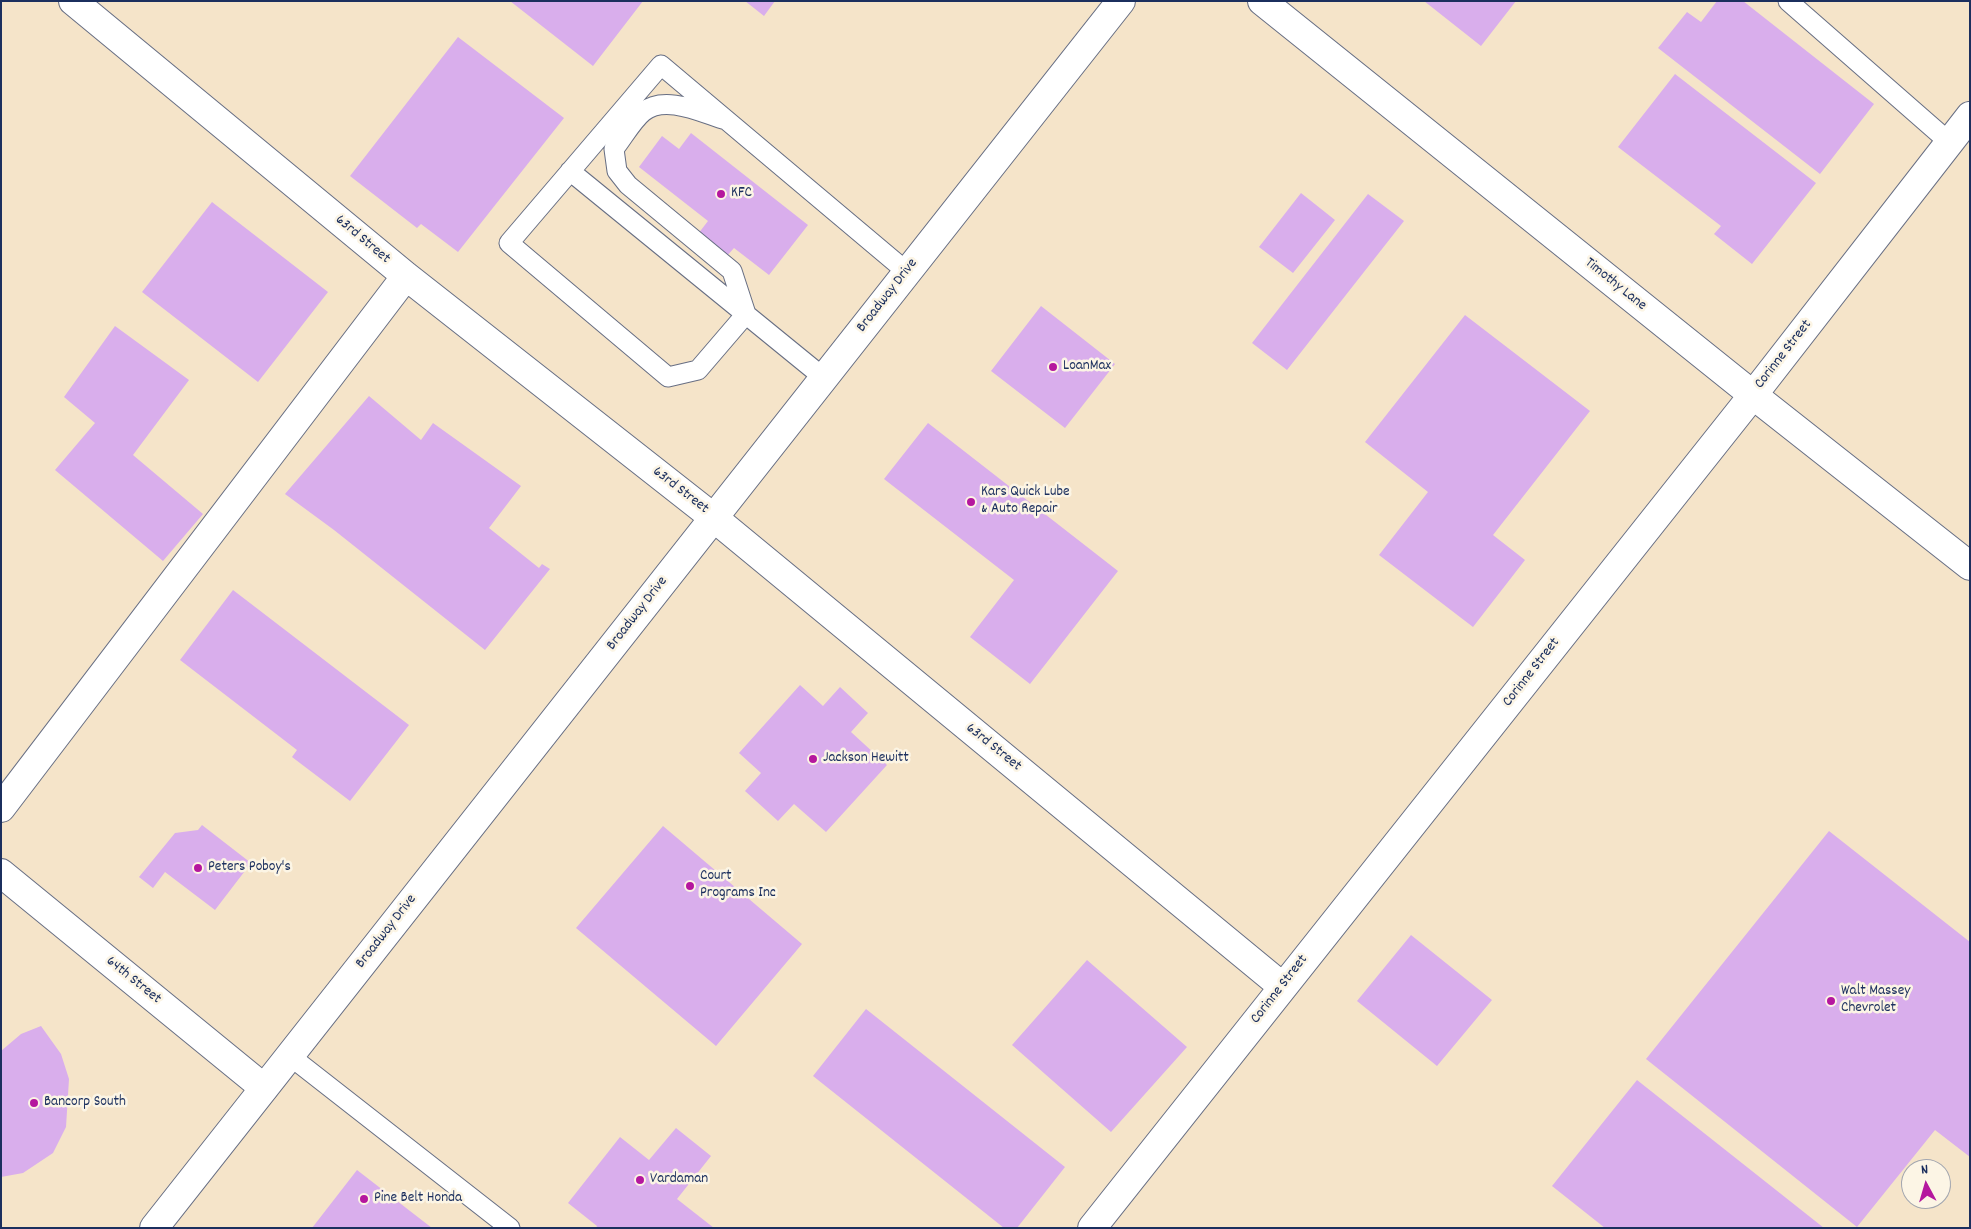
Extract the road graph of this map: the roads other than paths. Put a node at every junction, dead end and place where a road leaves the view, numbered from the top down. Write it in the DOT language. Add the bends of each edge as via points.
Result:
graph roads {
  1 [pos="73,1"];
  2 [pos="1122,1"];
  3 [pos="1262,1"];
  4 [pos="1788,1"];
  5 [pos="1970,116"];
  6 [pos="726,120"];
  7 [pos="1950,142"];
  8 [pos="570,171"];
  9 [pos="908,272"];
  10 [pos="406,276"];
  11 [pos="746,314"];
  12 [pos="824,378"];
  13 [pos="1753,395"];
  14 [pos="714,518"];
  15 [pos="1970,566"];
  16 [pos="1,808"];
  17 [pos="1,873"];
  18 [pos="1283,987"];
  19 [pos="290,1056"];
  20 [pos="264,1088"];
  21 [pos="154,1228"];
  22 [pos="510,1228"];
  23 [pos="1092,1228"];
  1 -- 10 [label="street, 63rd Street"];
  2 -- 9 [label="street, Broadway Drive"];
  3 -- 13 [label="street, Timothy Lane"];
  4 -- 7 [label="lane"];
  5 -- 7 [label="street, Corinne Street"];
  6 -- 8 [label="lane" via="660,65"];
  6 -- 9 [label="lane"];
  6 -- 11 [label="lane" via="679,106 655,105 642,112 614,149 617,170 628,185 732,271"];
  7 -- 13 [label="street, Corinne Street"];
  8 -- 11 [label="lane"];
  8 -- 11 [label="lane" via="509,243 668,377 698,370"];
  9 -- 12 [label="street, Broadway Drive"];
  10 -- 14 [label="street, 63rd Street"];
  10 -- 16 [label="street"];
  11 -- 12 [label="lane"];
  12 -- 14 [label="street, Broadway Drive"];
  13 -- 15 [label="street, Timothy Lane"];
  13 -- 18 [label="street, Corinne Street"];
  14 -- 18 [label="street, 63rd Street"];
  14 -- 19 [label="street, Broadway Drive"];
  17 -- 20 [label="street, 64th Street"];
  18 -- 23 [label="street, Corinne Street"];
  19 -- 20 [label="street, Broadway Drive"];
  19 -- 22 [label="lane"];
  20 -- 21 [label="street, Broadway Drive"];
}
